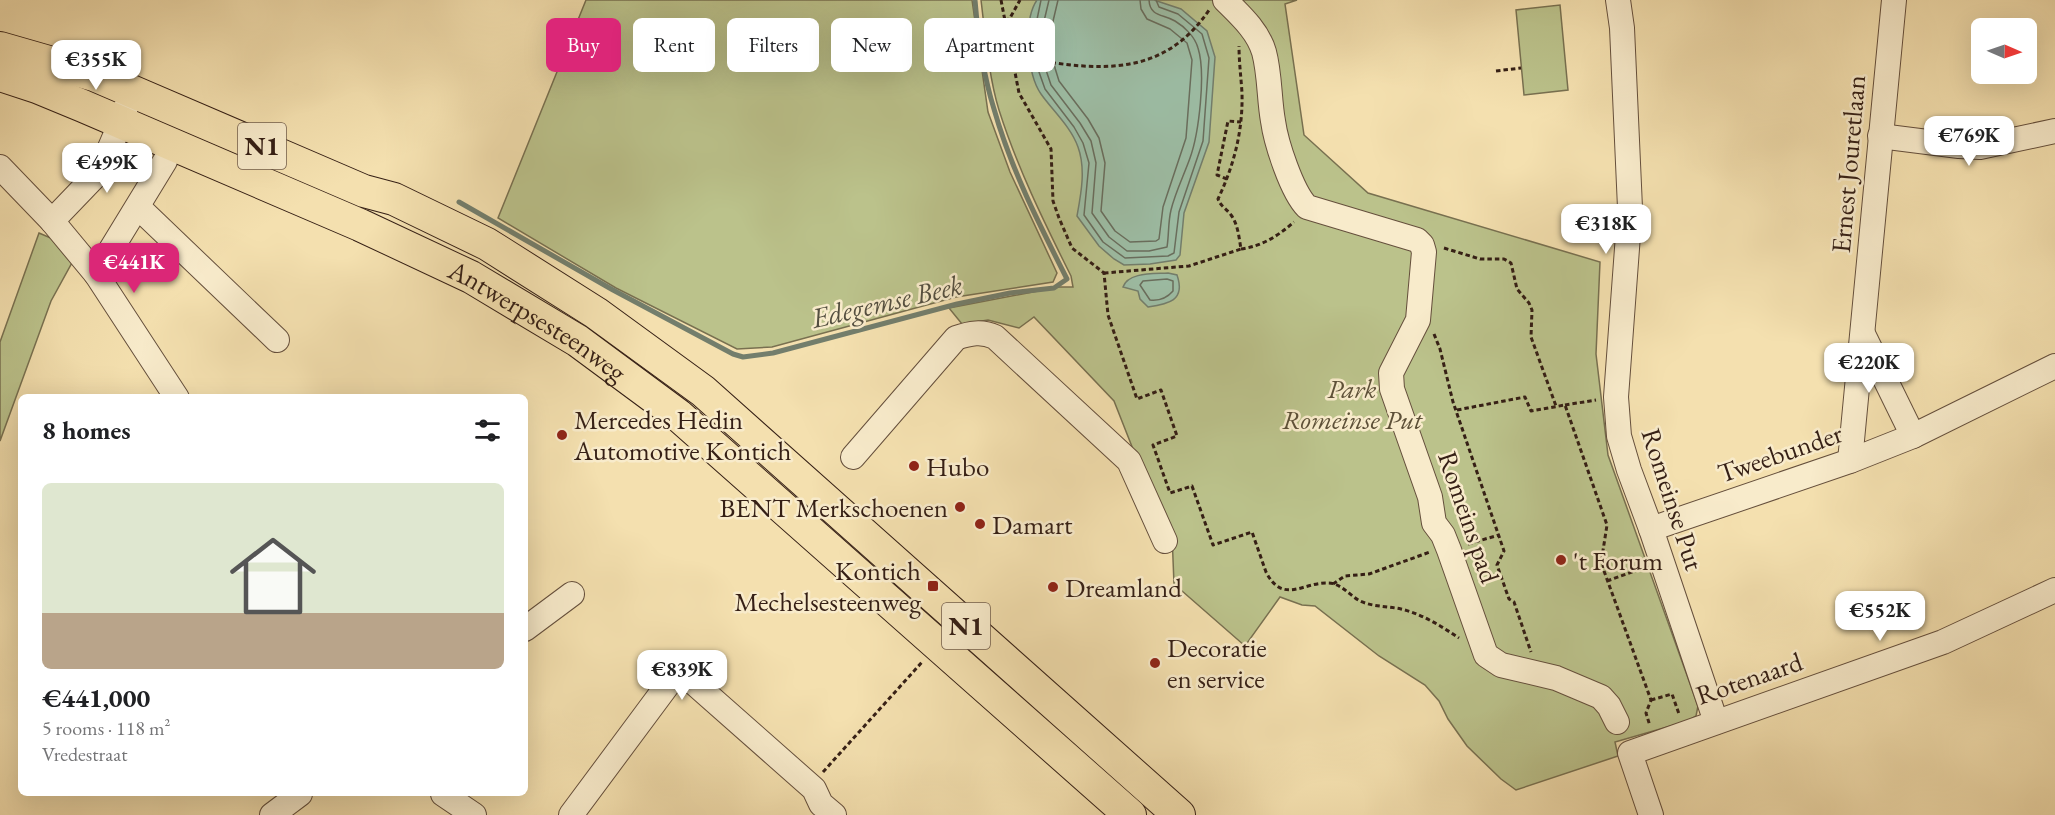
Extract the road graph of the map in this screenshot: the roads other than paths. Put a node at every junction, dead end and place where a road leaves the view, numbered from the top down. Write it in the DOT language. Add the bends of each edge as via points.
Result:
graph roads {
  1 [pos="1225,0"];
  2 [pos="1618,0"];
  3 [pos="1894,0"];
  4 [pos="0,48"];
  5 [pos="0,75"];
  6 [pos="126,89"];
  7 [pos="114,119"];
  8 [pos="2055,131"];
  9 [pos="1880,136"];
  10 [pos="165,161"];
  11 [pos="0,167"];
  12 [pos="138,207"];
  13 [pos="45,214"];
  14 [pos="96,274"];
  15 [pos="1863,334"];
  16 [pos="277,340"];
  17 [pos="2055,366"];
  18 [pos="174,394"];
  19 [pos="1913,436"];
  20 [pos="853,457"];
  21 [pos="1850,461"];
  22 [pos="1651,529"];
  23 [pos="1165,541"];
  24 [pos="2055,590"];
  25 [pos="572,594"];
  26 [pos="528,627"];
  27 [pos="1716,722"];
  28 [pos="1617,723"];
  29 [pos="293,796"];
  30 [pos="446,796"];
  31 [pos="272,815"];
  32 [pos="474,815"];
  33 [pos="571,815"];
  34 [pos="834,815"];
  35 [pos="1130,815"];
  36 [pos="1179,815"];
  37 [pos="1651,815"];
  1 -- 28 [label="street, Romeins pad" via="1253,30 1264,51 1273,125 1299,200 1307,207 1417,240 1422,245 1418,320 1391,373 1392,389 1434,508 1434,523 1449,548 1486,655 1501,664 1556,678 1601,697"];
  2 -- 22 [label="street, Romeinse Put" via="1630,208 1616,397 1619,436"];
  3 -- 9 [label="street, Ernest Jouretlaan"];
  4 -- 6 [label="main road, Antwerpsesteenweg / N1" via="75,69"];
  5 -- 7 [label="main road, Antwerpsesteenweg / N1"];
  6 -- 7 [label="street"];
  6 -- 36 [label="main road, Antwerpsesteenweg / N1" via="364,190 394,199 487,244 596,313 703,391"];
  7 -- 13 [label="street" via="86,167"];
  7 -- 35 [label="main road, Antwerpsesteenweg / N1" via="360,225 471,278 579,341 678,415"];
  8 -- 9 [label="street" via="1980,147"];
  9 -- 15 [label="street, Ernest Jouretlaan"];
  10 -- 12 [label="street"];
  11 -- 13 [label="street"];
  12 -- 14 [label="street"];
  12 -- 16 [label="street"];
  13 -- 14 [label="street"];
  14 -- 18 [label="street"];
  15 -- 19 [label="street"];
  15 -- 21 [label="street, Ernest Jouretlaan"];
  17 -- 19 [label="street, Tweebunder"];
  19 -- 21 [label="street, Tweebunder"];
  20 -- 23 [label="street" via="956,338 988,334 996,337 1129,461"];
  21 -- 22 [label="street, Tweebunder"];
  22 -- 27 [label="street, Romeinse Put"];
  24 -- 27 [label="street, Rotenaard" via="1943,642"];
  25 -- 26 [label="street"];
  27 -- 37 [label="street, Rotenaard" via="1629,753"];
  29 -- 31 [label="street"];
  30 -- 32 [label="street"];
  33 -- 34 [label="street" via="675,675 694,683 812,788 821,804"];
}
